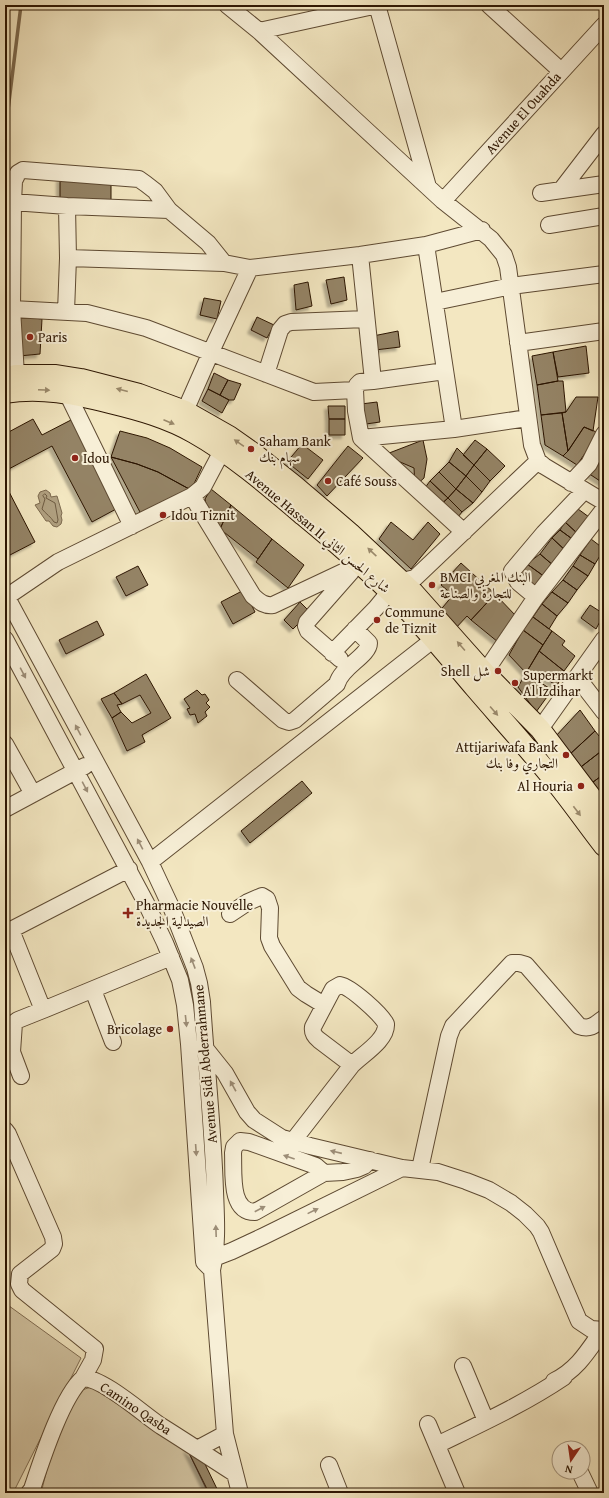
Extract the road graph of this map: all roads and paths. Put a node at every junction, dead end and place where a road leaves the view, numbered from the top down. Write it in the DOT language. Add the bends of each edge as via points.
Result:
graph roads {
  1 [pos="227,5"];
  2 [pos="378,5"];
  3 [pos="489,5"];
  4 [pos="602,30"];
  5 [pos="259,31"];
  6 [pos="561,71"];
  7 [pos="604,134"];
  8 [pos="604,184"];
  9 [pos="428,187"];
  10 [pos="561,190"];
  11 [pos="541,193"];
  12 [pos="444,201"];
  13 [pos="13,202"];
  14 [pos="67,206"];
  15 [pos="169,210"];
  16 [pos="604,216"];
  17 [pos="549,225"];
  18 [pos="482,230"];
  19 [pos="426,245"];
  20 [pos="360,255"];
  21 [pos="68,258"];
  22 [pos="224,263"];
  23 [pos="250,268"];
  24 [pos="604,274"];
  25 [pos="511,286"];
  26 [pos="435,302"];
  27 [pos="12,309"];
  28 [pos="66,312"];
  29 [pos="366,319"];
  30 [pos="604,330"];
  31 [pos="518,342"];
  32 [pos="211,352"];
  33 [pos="445,371"];
  34 [pos="266,374"];
  35 [pos="373,381"];
  36 [pos="12,384"];
  37 [pos="355,390"];
  38 [pos="67,393"];
  39 [pos="185,410"];
  40 [pos="528,418"];
  41 [pos="454,429"];
  42 [pos="604,434"];
  43 [pos="361,438"];
  44 [pos="222,450"];
  45 [pos="538,461"];
  46 [pos="578,487"];
  47 [pos="192,496"];
  48 [pos="604,502"];
  49 [pos="604,510"];
  50 [pos="132,526"];
  51 [pos="464,532"];
  52 [pos="360,564"];
  53 [pos="404,589"];
  54 [pos="6,597"];
  55 [pos="536,597"];
  56 [pos="355,629"];
  57 [pos="5,639"];
  58 [pos="434,639"];
  59 [pos="604,639"];
  60 [pos="332,653"];
  61 [pos="349,667"];
  62 [pos="577,677"];
  63 [pos="237,680"];
  64 [pos="480,680"];
  65 [pos="604,712"];
  66 [pos="540,729"];
  67 [pos="5,744"];
  68 [pos="95,761"];
  69 [pos="567,764"];
  70 [pos="76,771"];
  71 [pos="551,776"];
  72 [pos="33,794"];
  73 [pos="5,809"];
  74 [pos="604,814"];
  75 [pos="604,846"];
  76 [pos="150,862"];
  77 [pos="129,869"];
  78 [pos="230,914"];
  79 [pos="8,931"];
  80 [pos="171,957"];
  81 [pos="93,990"];
  82 [pos="324,1004"];
  83 [pos="43,1010"];
  84 [pos="604,1018"];
  85 [pos="113,1042"];
  86 [pos="189,1044"];
  87 [pos="205,1048"];
  88 [pos="352,1065"];
  89 [pos="21,1076"];
  90 [pos="5,1130"];
  91 [pos="292,1141"];
  92 [pos="370,1160"];
  93 [pos="402,1168"];
  94 [pos="420,1168"];
  95 [pos="324,1173"];
  96 [pos="210,1263"];
  97 [pos="603,1327"];
  98 [pos="463,1366"];
  99 [pos="564,1377"];
  100 [pos="82,1378"];
  101 [pos="528,1394"];
  102 [pos="486,1421"];
  103 [pos="428,1424"];
  104 [pos="225,1434"];
  105 [pos="437,1445"];
  106 [pos="198,1450"];
  107 [pos="329,1465"];
  108 [pos="234,1473"];
  109 [pos="584,1480"];
  110 [pos="31,1492"];
  111 [pos="240,1493"];
  112 [pos="340,1493"];
  113 [pos="457,1493"];
  114 [pos="590,1493"];
  1 -- 5 [label="street"];
  2 -- 5 [label="street"];
  2 -- 9 [label="street"];
  3 -- 6 [label="street"];
  4 -- 6 [label="street, Avenue El Ouahda"];
  5 -- 9 [label="street"];
  6 -- 12 [label="street, Avenue El Ouahda"];
  7 -- 10 [label="street"];
  8 -- 10 [label="street"];
  9 -- 12 [label="street"];
  10 -- 11 [label="street"];
  12 -- 18 [label="street"];
  13 -- 14 [label="street"];
  13 -- 15 [label="street" via="14,181 23,170 139,179 155,191"];
  13 -- 27 [label="street"];
  14 -- 15 [label="street"];
  14 -- 21 [label="street"];
  15 -- 22 [label="street" via="208,244"];
  16 -- 17 [label="street"];
  18 -- 19 [label="street"];
  18 -- 25 [label="street" via="504,255"];
  19 -- 20 [label="street"];
  19 -- 26 [label="street"];
  20 -- 23 [label="street"];
  20 -- 29 [label="street"];
  21 -- 22 [label="street"];
  21 -- 28 [label="street"];
  22 -- 23 [label="street"];
  23 -- 32 [label="street"];
  24 -- 25 [label="street"];
  25 -- 26 [label="street"];
  25 -- 31 [label="street"];
  26 -- 33 [label="street"];
  27 -- 28 [label="street"];
  27 -- 36 [label="street"];
  28 -- 32 [label="street" via="87,313 146,328"];
  29 -- 34 [label="street" via="286,324 280,330"];
  29 -- 35 [label="street"];
  30 -- 31 [label="street"];
  31 -- 40 [label="street"];
  32 -- 34 [label="street"];
  32 -- 39 [label="street"];
  33 -- 35 [label="street"];
  33 -- 41 [label="street"];
  34 -- 37 [label="street" via="314,392"];
  35 -- 37 [label="street" via="360,382"];
  36 -- 38 [label="main road, Avenue Hassan II شارع الحسن الثاني, one-way"];
  39 -- 36 [label="main road, Avenue Hassan II شارع الحسن الثاني, one-way" via="139,394 81,379 50,375"];
  37 -- 43 [label="street"];
  38 -- 44 [label="main road, Avenue Hassan II شارع الحسن الثاني, one-way" via="117,404 160,418 194,433"];
  38 -- 50 [label="street"];
  53 -- 39 [label="main road, Avenue Hassan II شارع الحسن الثاني, one-way" via="350,533 295,486 229,436"];
  40 -- 41 [label="street"];
  40 -- 45 [label="street" via="532,445"];
  41 -- 43 [label="street"];
  42 -- 46 [label="street"];
  43 -- 51 [label="street"];
  44 -- 47 [label="street" via="203,487"];
  44 -- 52 [label="main road, Avenue Hassan II شارع الحسن الثاني"];
  45 -- 46 [label="street"];
  45 -- 51 [label="street"];
  46 -- 48 [label="street"];
  46 -- 55 [label="street" via="512,571 518,582"];
  47 -- 50 [label="street"];
  47 -- 52 [label="street" via="253,596 267,606"];
  49 -- 55 [label="street"];
  50 -- 54 [label="street" via="58,562"];
  51 -- 53 [label="street"];
  52 -- 53 [label="main road, Avenue Hassan II شارع الحسن الثاني"];
  52 -- 60 [label="street" via="307,622 308,631"];
  53 -- 56 [label="street"];
  53 -- 58 [label="main road, Avenue Hassan II شارع الحسن الثاني"];
  64 -- 53 [label="main road, Avenue Hassan II شارع الحسن الثاني, one-way"];
  68 -- 54 [label="street, Avenue Sidi Abderrahmane, one-way"];
  55 -- 64 [label="street"];
  56 -- 60 [label="street"];
  56 -- 61 [label="street" via="369,646"];
  57 -- 70 [label="street, Avenue Sidi Abderrahmane, one-way"];
  58 -- 64 [label="main road, Avenue Hassan II شارع الحسن الثاني"];
  58 -- 76 [label="street"];
  59 -- 62 [label="street"];
  60 -- 61 [label="street"];
  61 -- 63 [label="street" via="339,676 337,684 295,720 289,722 283,720"];
  62 -- 65 [label="street"];
  62 -- 66 [label="street"];
  64 -- 66 [label="main road, Avenue Hassan II شارع الحسن الثاني"];
  64 -- 71 [label="main road, Avenue Hassan II شارع الحسن الثاني, one-way"];
  66 -- 69 [label="main road, Avenue Hassan II شارع الحسن الثاني"];
  67 -- 72 [label="street"];
  68 -- 70 [label="street"];
  76 -- 68 [label="street, Avenue Sidi Abderrahmane, one-way"];
  69 -- 71 [label="main road"];
  69 -- 74 [label="main road, Avenue Hassan II شارع الحسن الثاني"];
  70 -- 72 [label="street"];
  70 -- 77 [label="street, Avenue Sidi Abderrahmane, one-way"];
  71 -- 75 [label="main road, Avenue Hassan II شارع الحسن الثاني, one-way"];
  72 -- 73 [label="street"];
  87 -- 76 [label="street, Avenue Sidi Abderrahmane, one-way" via="202,1002 195,968"];
  77 -- 79 [label="street"];
  77 -- 80 [label="street, Avenue Sidi Abderrahmane"];
  78 -- 82 [label="street" via="256,898 262,896 267,899 270,908 269,938 272,946 298,988"];
  79 -- 83 [label="street"];
  80 -- 81 [label="street"];
  80 -- 86 [label="street, Avenue Sidi Abderrahmane, one-way" via="180,980"];
  81 -- 83 [label="street"];
  81 -- 85 [label="street"];
  82 -- 88 [label="street" via="313,1027 313,1034"];
  82 -- 88 [label="street" via="335,987 343,985 385,1021 386,1028 378,1042"];
  83 -- 89 [label="street" via="14,1023 12,1052"];
  84 -- 94 [label="street" via="593,1027 579,1026 526,965 512,963 453,1026"];
  86 -- 87 [label="street"];
  86 -- 96 [label="street, Avenue Sidi Abderrahmane, one-way"];
  91 -- 87 [label="street, one-way" via="282,1138 254,1120 222,1069"];
  96 -- 87 [label="street, Avenue Sidi Abderrahmane, one-way" via="216,1238"];
  88 -- 91 [label="street"];
  90 -- 100 [label="street" via="54,1244 52,1249 20,1274 19,1284 22,1290 94,1349 93,1360"];
  92 -- 91 [label="street, one-way"];
  92 -- 93 [label="street"];
  92 -- 95 [label="street" via="364,1166 343,1172"];
  93 -- 94 [label="street"];
  96 -- 93 [label="street, one-way"];
  94 -- 97 [label="street" via="489,1190 525,1214 541,1232 579,1320 591,1329"];
  95 -- 95 [label="street, one-way" via="316,1166 249,1142 240,1141 234,1147 236,1197 240,1206 248,1212 255,1212"];
  96 -- 104 [label="street, Avenue Sidi Abderrahmane"];
  97 -- 99 [label="street" via="579,1364"];
  98 -- 102 [label="street"];
  99 -- 101 [label="street"];
  99 -- 102 [label="street"];
  100 -- 106 [label="street, Camino Qasba" via="96,1381"];
  100 -- 110 [label="street, Camino Qasba" via="65,1405 50,1438"];
  102 -- 105 [label="street"];
  103 -- 105 [label="street"];
  104 -- 106 [label="street"];
  104 -- 108 [label="street, Avenue Sidi Abderrahmane"];
  105 -- 113 [label="street"];
  106 -- 108 [label="street, Camino Qasba"];
  107 -- 112 [label="street"];
  108 -- 111 [label="street, Avenue Sidi Abderrahmane"];
  109 -- 114 [label="street"];
}
